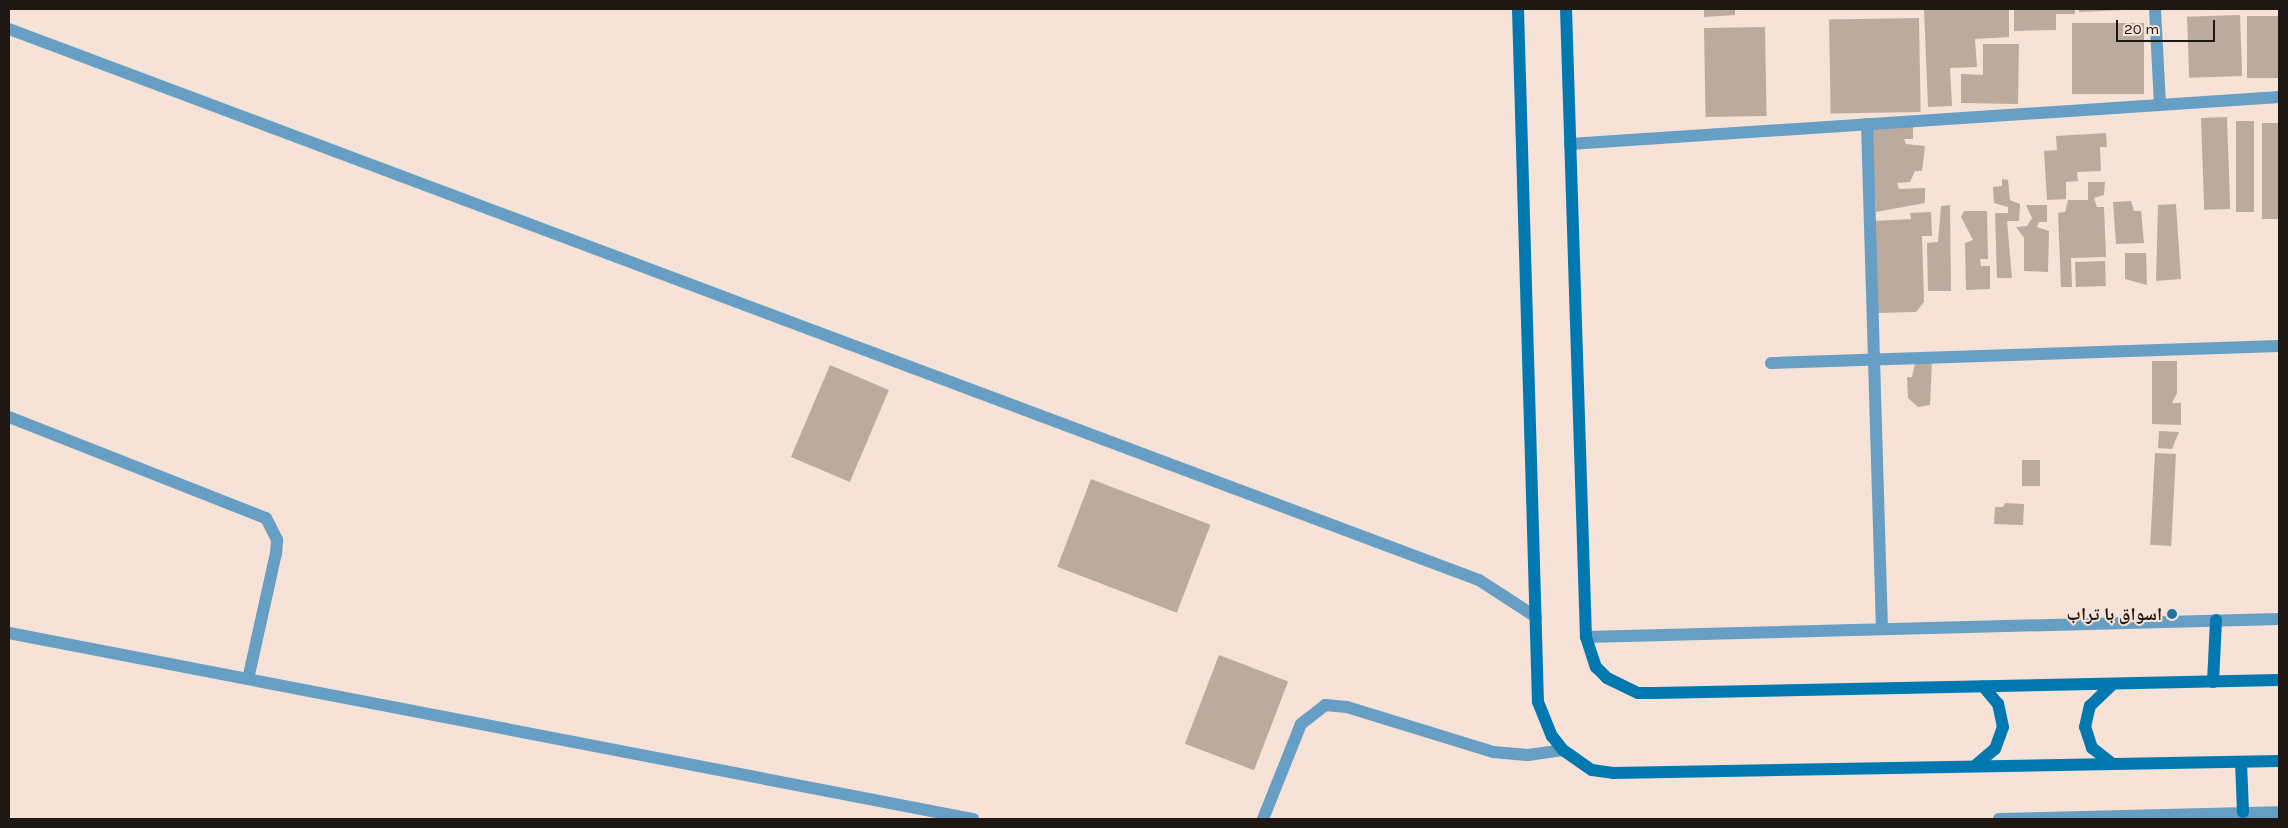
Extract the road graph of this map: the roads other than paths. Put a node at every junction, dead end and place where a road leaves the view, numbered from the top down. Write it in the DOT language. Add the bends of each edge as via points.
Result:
graph roads {
  1 [pos="1518,9"];
  2 [pos="1566,9"];
  3 [pos="2155,9"];
  4 [pos="9,29"];
  5 [pos="2279,97"];
  6 [pos="2160,103"];
  7 [pos="1868,124"];
  8 [pos="1570,144"];
  9 [pos="2279,346"];
  10 [pos="1876,359"];
  11 [pos="1771,363"];
  12 [pos="9,417"];
  13 [pos="1536,617"];
  14 [pos="2279,619"];
  15 [pos="2216,620"];
  16 [pos="1882,629"];
  17 [pos="9,633"];
  18 [pos="1586,636"];
  19 [pos="248,679"];
  20 [pos="2279,680"];
  21 [pos="2213,682"];
  22 [pos="2114,684"];
  23 [pos="1983,686"];
  24 [pos="1563,750"];
  25 [pos="2279,761"];
  26 [pos="2110,762"];
  27 [pos="2241,762"];
  28 [pos="1977,764"];
  29 [pos="2243,812"];
  30 [pos="2279,812"];
  31 [pos="973,819"];
  32 [pos="1263,819"];
  33 [pos="1999,819"];
  1 -- 13 [label="street"];
  2 -- 8 [label="street"];
  3 -- 6 [label="street"];
  4 -- 13 [label="street" via="1479,580"];
  5 -- 6 [label="street"];
  6 -- 7 [label="street"];
  7 -- 8 [label="street"];
  7 -- 10 [label="street"];
  8 -- 18 [label="street"];
  9 -- 10 [label="street"];
  10 -- 11 [label="street"];
  10 -- 16 [label="street"];
  12 -- 19 [label="street" via="266,518 277,540 276,553"];
  13 -- 24 [label="street" via="1538,702 1552,736"];
  14 -- 15 [label="street"];
  15 -- 16 [label="street"];
  15 -- 21 [label="street"];
  16 -- 18 [label="street"];
  17 -- 19 [label="street"];
  18 -- 23 [label="street" via="1596,666 1607,678 1638,693"];
  19 -- 31 [label="street"];
  20 -- 21 [label="street"];
  21 -- 22 [label="street"];
  22 -- 23 [label="street"];
  22 -- 26 [label="street" via="2096,696 2085,727 2092,748"];
  23 -- 28 [label="street" via="1998,704 2002,727 1995,749"];
  24 -- 28 [label="street" via="1592,770 1613,773"];
  24 -- 32 [label="street" via="1528,755 1493,752 1347,707 1326,705 1301,724"];
  25 -- 27 [label="street"];
  26 -- 27 [label="street"];
  26 -- 28 [label="street"];
  27 -- 29 [label="street"];
  29 -- 30 [label="street"];
  29 -- 33 [label="street"];
}
